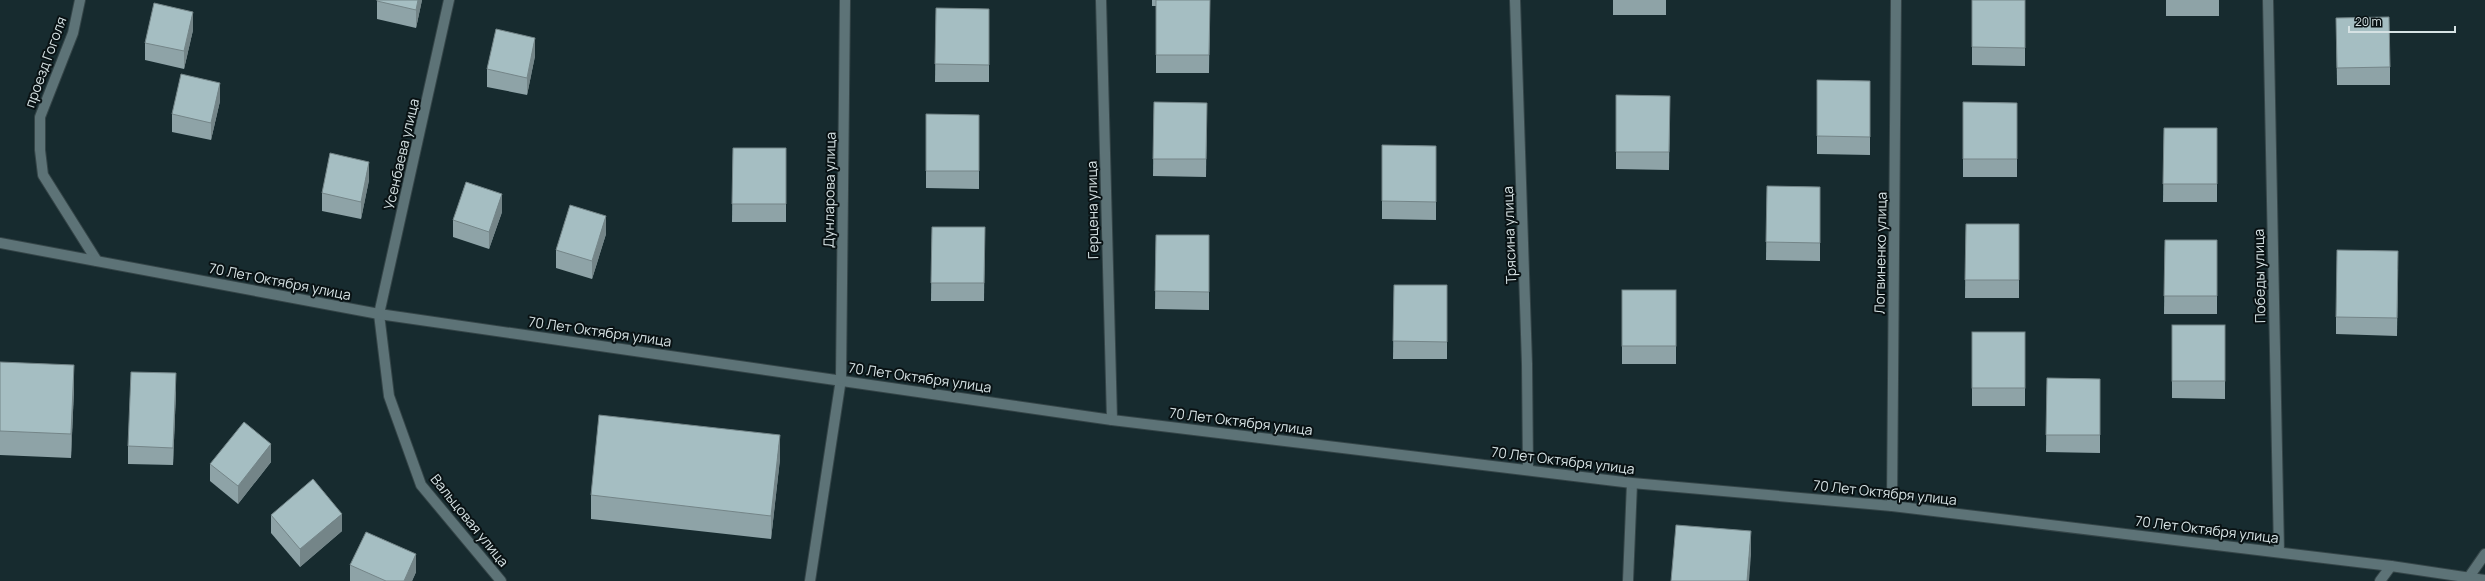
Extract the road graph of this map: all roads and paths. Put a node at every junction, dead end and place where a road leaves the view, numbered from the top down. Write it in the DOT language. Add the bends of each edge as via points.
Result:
graph roads {
  1 [pos="80,0"];
  2 [pos="449,0"];
  3 [pos="845,0"];
  4 [pos="1101,0"];
  5 [pos="1515,0"];
  6 [pos="1896,0"];
  7 [pos="2268,0"];
  8 [pos="0,243"];
  9 [pos="97,261"];
  10 [pos="379,314"];
  11 [pos="841,380"];
  12 [pos="1112,420"];
  13 [pos="1528,470"];
  14 [pos="1632,483"];
  15 [pos="1892,506"];
  16 [pos="2279,552"];
  17 [pos="2485,554"];
  18 [pos="2391,566"];
  19 [pos="2469,577"];
  20 [pos="2485,580"];
  21 [pos="501,581"];
  22 [pos="810,581"];
  23 [pos="1628,581"];
  24 [pos="2380,581"];
  1 -- 9 [label="street, проезд Гоголя" via="73,33 40,117 40,150 43,175"];
  2 -- 10 [label="street, Усенбаева улица"];
  3 -- 11 [label="street, Дунларова улица"];
  4 -- 12 [label="street, Герцена улица"];
  5 -- 13 [label="street, Трясина улица"];
  6 -- 15 [label="street, Логвиненко улица"];
  7 -- 16 [label="street, Победы улица"];
  8 -- 9 [label="street, 70 Лет Октября улица"];
  9 -- 10 [label="street, 70 Лет Октября улица"];
  10 -- 11 [label="street, 70 Лет Октября улица"];
  10 -- 21 [label="street, Вальцовая улица" via="389,396 421,485"];
  11 -- 12 [label="street, 70 Лет Октября улица"];
  11 -- 22 [label="street, Дунларова улица"];
  12 -- 13 [label="street, 70 Лет Октября улица"];
  13 -- 14 [label="street, 70 Лет Октября улица"];
  14 -- 15 [label="street, 70 Лет Октября улица"];
  14 -- 23 [label="street"];
  15 -- 16 [label="street, 70 Лет Октября улица"];
  16 -- 18 [label="street, 70 Лет Октября улица"];
  17 -- 19 [label="street"];
  18 -- 19 [label="street, 70 Лет Октября улица"];
  18 -- 24 [label="street"];
  19 -- 20 [label="street, 70 Лет Октября улица"];
}
